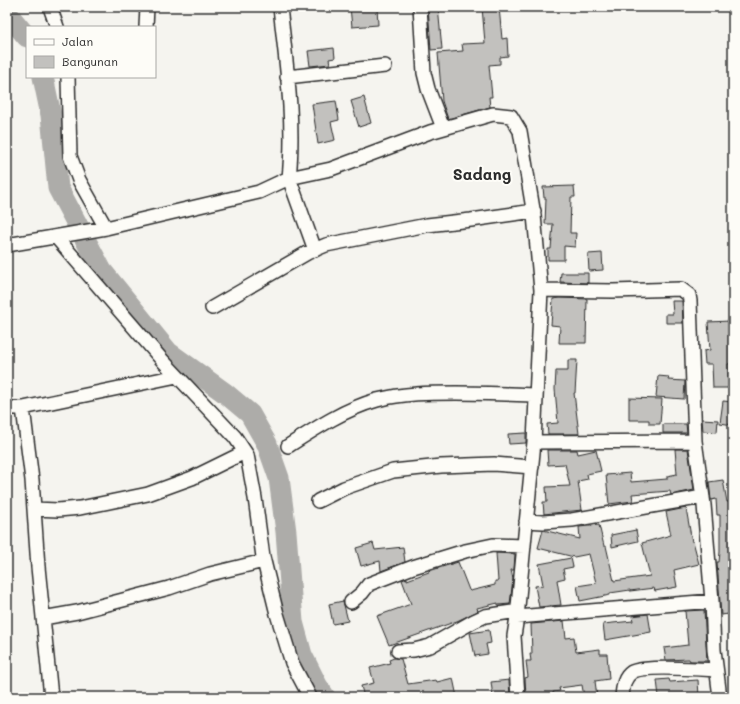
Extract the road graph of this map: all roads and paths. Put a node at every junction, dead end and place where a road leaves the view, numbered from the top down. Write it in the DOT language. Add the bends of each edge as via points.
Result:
graph roads {
  1 [pos="50,7"];
  2 [pos="147,7"];
  3 [pos="280,7"];
  4 [pos="420,7"];
  5 [pos="57,26"];
  6 [pos="146,26"];
  7 [pos="385,66"];
  8 [pos="287,77"];
  9 [pos="68,78"];
  10 [pos="443,128"];
  11 [pos="289,178"];
  12 [pos="534,211"];
  13 [pos="106,228"];
  14 [pos="61,236"];
  15 [pos="7,245"];
  16 [pos="315,250"];
  17 [pos="541,290"];
  18 [pos="212,308"];
  19 [pos="177,376"];
  20 [pos="536,395"];
  21 [pos="7,408"];
  22 [pos="23,408"];
  23 [pos="695,441"];
  24 [pos="534,442"];
  25 [pos="288,446"];
  26 [pos="245,452"];
  27 [pos="532,466"];
  28 [pos="703,497"];
  29 [pos="318,501"];
  30 [pos="34,509"];
  31 [pos="526,521"];
  32 [pos="524,546"];
  33 [pos="264,561"];
  34 [pos="712,601"];
  35 [pos="351,602"];
  36 [pos="518,614"];
  37 [pos="43,618"];
  38 [pos="398,651"];
  39 [pos="716,670"];
  40 [pos="51,697"];
  41 [pos="310,697"];
  42 [pos="518,697"];
  43 [pos="622,697"];
  44 [pos="720,697"];
  1 -- 5 [label="street"];
  2 -- 6 [label="street"];
  3 -- 8 [label="street"];
  4 -- 10 [label="street" via="424,73"];
  7 -- 8 [label="street"];
  8 -- 11 [label="street" via="292,151"];
  9 -- 13 [label="street" via="70,156 79,180"];
  10 -- 11 [label="street" via="330,169"];
  10 -- 12 [label="street" via="493,114 511,116 520,131"];
  11 -- 13 [label="street" via="259,192"];
  11 -- 16 [label="street"];
  12 -- 16 [label="street" via="398,230 326,245"];
  12 -- 17 [label="street"];
  13 -- 14 [label="street"];
  14 -- 15 [label="street"];
  14 -- 19 [label="street"];
  16 -- 18 [label="street"];
  17 -- 20 [label="street"];
  17 -- 23 [label="street" via="681,289 686,292 690,302"];
  19 -- 22 [label="street"];
  19 -- 26 [label="street" via="235,437"];
  20 -- 24 [label="street"];
  20 -- 25 [label="street" via="397,395 345,412"];
  21 -- 22 [label="street"];
  22 -- 30 [label="street"];
  23 -- 24 [label="street"];
  23 -- 28 [label="street"];
  24 -- 27 [label="street"];
  26 -- 30 [label="street" via="192,478 148,494 80,508"];
  26 -- 33 [label="street" via="250,468"];
  27 -- 29 [label="street" via="494,464 394,471 344,488"];
  27 -- 31 [label="street"];
  28 -- 31 [label="street" via="572,520"];
  28 -- 34 [label="street"];
  30 -- 37 [label="street"];
  31 -- 32 [label="street"];
  32 -- 35 [label="street" via="493,545 412,567 369,584"];
  32 -- 36 [label="street"];
  33 -- 37 [label="street" via="84,610"];
  33 -- 41 [label="street" via="292,663"];
  34 -- 36 [label="street"];
  34 -- 39 [label="street"];
  36 -- 38 [label="street" via="485,616 430,646"];
  36 -- 42 [label="street" via="514,636"];
  37 -- 40 [label="street"];
  39 -- 43 [label="street" via="646,668 632,672 624,681"];
  39 -- 44 [label="street"];
}
